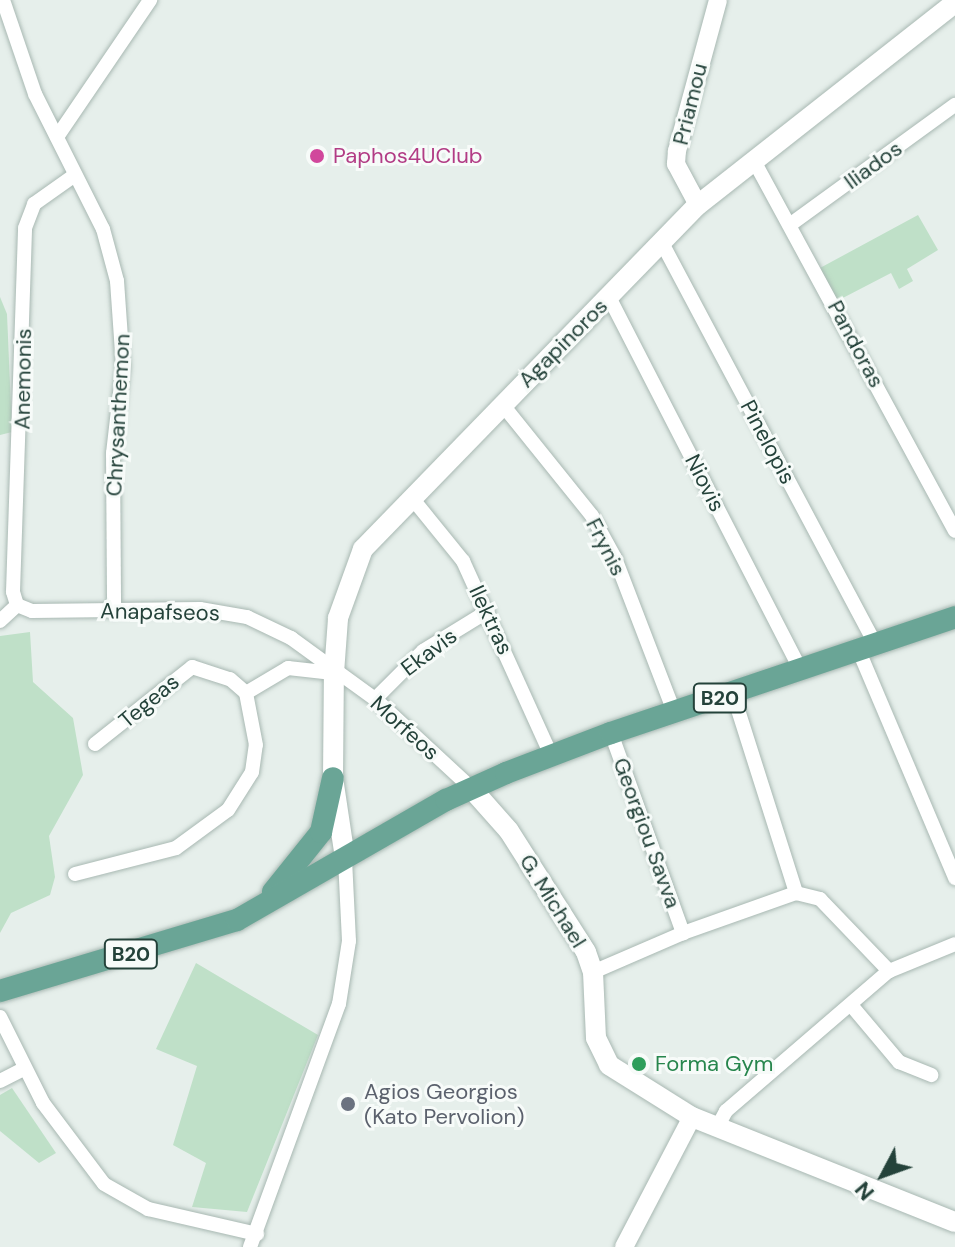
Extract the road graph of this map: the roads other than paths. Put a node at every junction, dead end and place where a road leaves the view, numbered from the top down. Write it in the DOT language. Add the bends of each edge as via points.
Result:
graph roads {
  1 [pos="3,0"];
  2 [pos="150,0"];
  3 [pos="718,0"];
  4 [pos="955,3"];
  5 [pos="955,105"];
  6 [pos="57,137"];
  7 [pos="753,159"];
  8 [pos="75,175"];
  9 [pos="698,205"];
  10 [pos="791,224"];
  11 [pos="661,241"];
  12 [pos="609,297"];
  13 [pos="502,404"];
  14 [pos="412,498"];
  15 [pos="955,531"];
  16 [pos="17,605"];
  17 [pos="114,611"];
  18 [pos="488,611"];
  19 [pos="955,617"];
  20 [pos="0,621"];
  21 [pos="867,646"];
  22 [pos="801,670"];
  23 [pos="334,673"];
  24 [pos="246,693"];
  25 [pos="733,694"];
  26 [pos="375,699"];
  27 [pos="674,712"];
  28 [pos="611,733"];
  29 [pos="95,744"];
  30 [pos="551,755"];
  31 [pos="333,778"];
  32 [pos="479,785"];
  33 [pos="345,858"];
  34 [pos="75,874"];
  35 [pos="955,878"];
  36 [pos="796,893"];
  37 [pos="259,908"];
  38 [pos="683,933"];
  39 [pos="955,944"];
  40 [pos="889,971"];
  41 [pos="593,972"];
  42 [pos="0,991"];
  43 [pos="851,1005"];
  44 [pos="0,1017"];
  45 [pos="24,1069"];
  46 [pos="931,1075"];
  47 [pos="0,1081"];
  48 [pos="692,1117"];
  49 [pos="718,1126"];
  50 [pos="955,1222"];
  51 [pos="254,1240"];
  52 [pos="624,1247"];
  1 -- 6 [label="street, Chrysanthemon" via="35,94"];
  2 -- 6 [label="street"];
  3 -- 9 [label="street, Priamou" via="677,151 676,164"];
  4 -- 7 [label="main road, Agapinoros"];
  5 -- 10 [label="street, Iliados"];
  6 -- 8 [label="street, Chrysanthemon"];
  7 -- 9 [label="main road, Agapinoros"];
  7 -- 10 [label="street, Pandoras"];
  8 -- 16 [label="street, Anemonis" via="34,204 25,228 13,592"];
  8 -- 17 [label="street, Chrysanthemon" via="107,242 123,329 113,453"];
  9 -- 11 [label="main road, Agapinoros"];
  10 -- 15 [label="street, Pandoras"];
  11 -- 12 [label="main road, Agapinoros"];
  11 -- 21 [label="street, Pinelopis"];
  12 -- 13 [label="main road, Agapinoros"];
  12 -- 22 [label="street, Niovis"];
  13 -- 14 [label="main road, Agapinoros"];
  13 -- 27 [label="street, Frynis" via="592,516 615,558"];
  14 -- 18 [label="street, Ilektras" via="463,561"];
  14 -- 23 [label="main road, Agapinoros" via="358,559 338,618"];
  16 -- 17 [label="street, Anapafseos" via="32,611"];
  16 -- 20 [label="street"];
  17 -- 23 [label="street, Anapafseos" via="200,609 247,617 291,638"];
  18 -- 26 [label="street, Ekavis" via="423,651"];
  18 -- 30 [label="street, Ilektras"];
  19 -- 21 [label="main road, B20"];
  21 -- 22 [label="main road, B20"];
  21 -- 35 [label="street, Pinelopis"];
  22 -- 25 [label="main road, B20"];
  23 -- 24 [label="street" via="288,668"];
  23 -- 26 [label="street, Morfeos"];
  23 -- 31 [label="main road, Agapinoros"];
  24 -- 29 [label="street, Tegeas" via="230,679 192,667"];
  24 -- 34 [label="street" via="256,745 252,772 228,810 176,848"];
  25 -- 27 [label="main road, B20"];
  25 -- 36 [label="street"];
  26 -- 32 [label="street, Morfeos"];
  27 -- 28 [label="main road, B20"];
  28 -- 30 [label="main road, B20"];
  28 -- 38 [label="street, Georgiou Savva"];
  30 -- 32 [label="main road, B20"];
  31 -- 33 [label="main road, Agapinoros"];
  31 -- 37 [label="main road" via="327,817 312,849"];
  32 -- 33 [label="main road, B20"];
  32 -- 41 [label="main road, G. Michael" via="573,928"];
  33 -- 37 [label="main road, B20"];
  33 -- 51 [label="street" via="349,941 339,1004"];
  36 -- 38 [label="street"];
  36 -- 40 [label="street" via="820,899"];
  37 -- 42 [label="main road, B20" via="187,938"];
  38 -- 41 [label="street"];
  39 -- 40 [label="street"];
  40 -- 43 [label="street"];
  41 -- 48 [label="main road" via="593,1024 601,1052 619,1073"];
  43 -- 46 [label="street" via="899,1062"];
  43 -- 49 [label="street" via="726,1111"];
  44 -- 45 [label="street"];
  45 -- 47 [label="street"];
  45 -- 51 [label="street" via="87,1165 125,1200"];
  48 -- 49 [label="main road"];
  48 -- 52 [label="street"];
  49 -- 50 [label="main road"];
}
